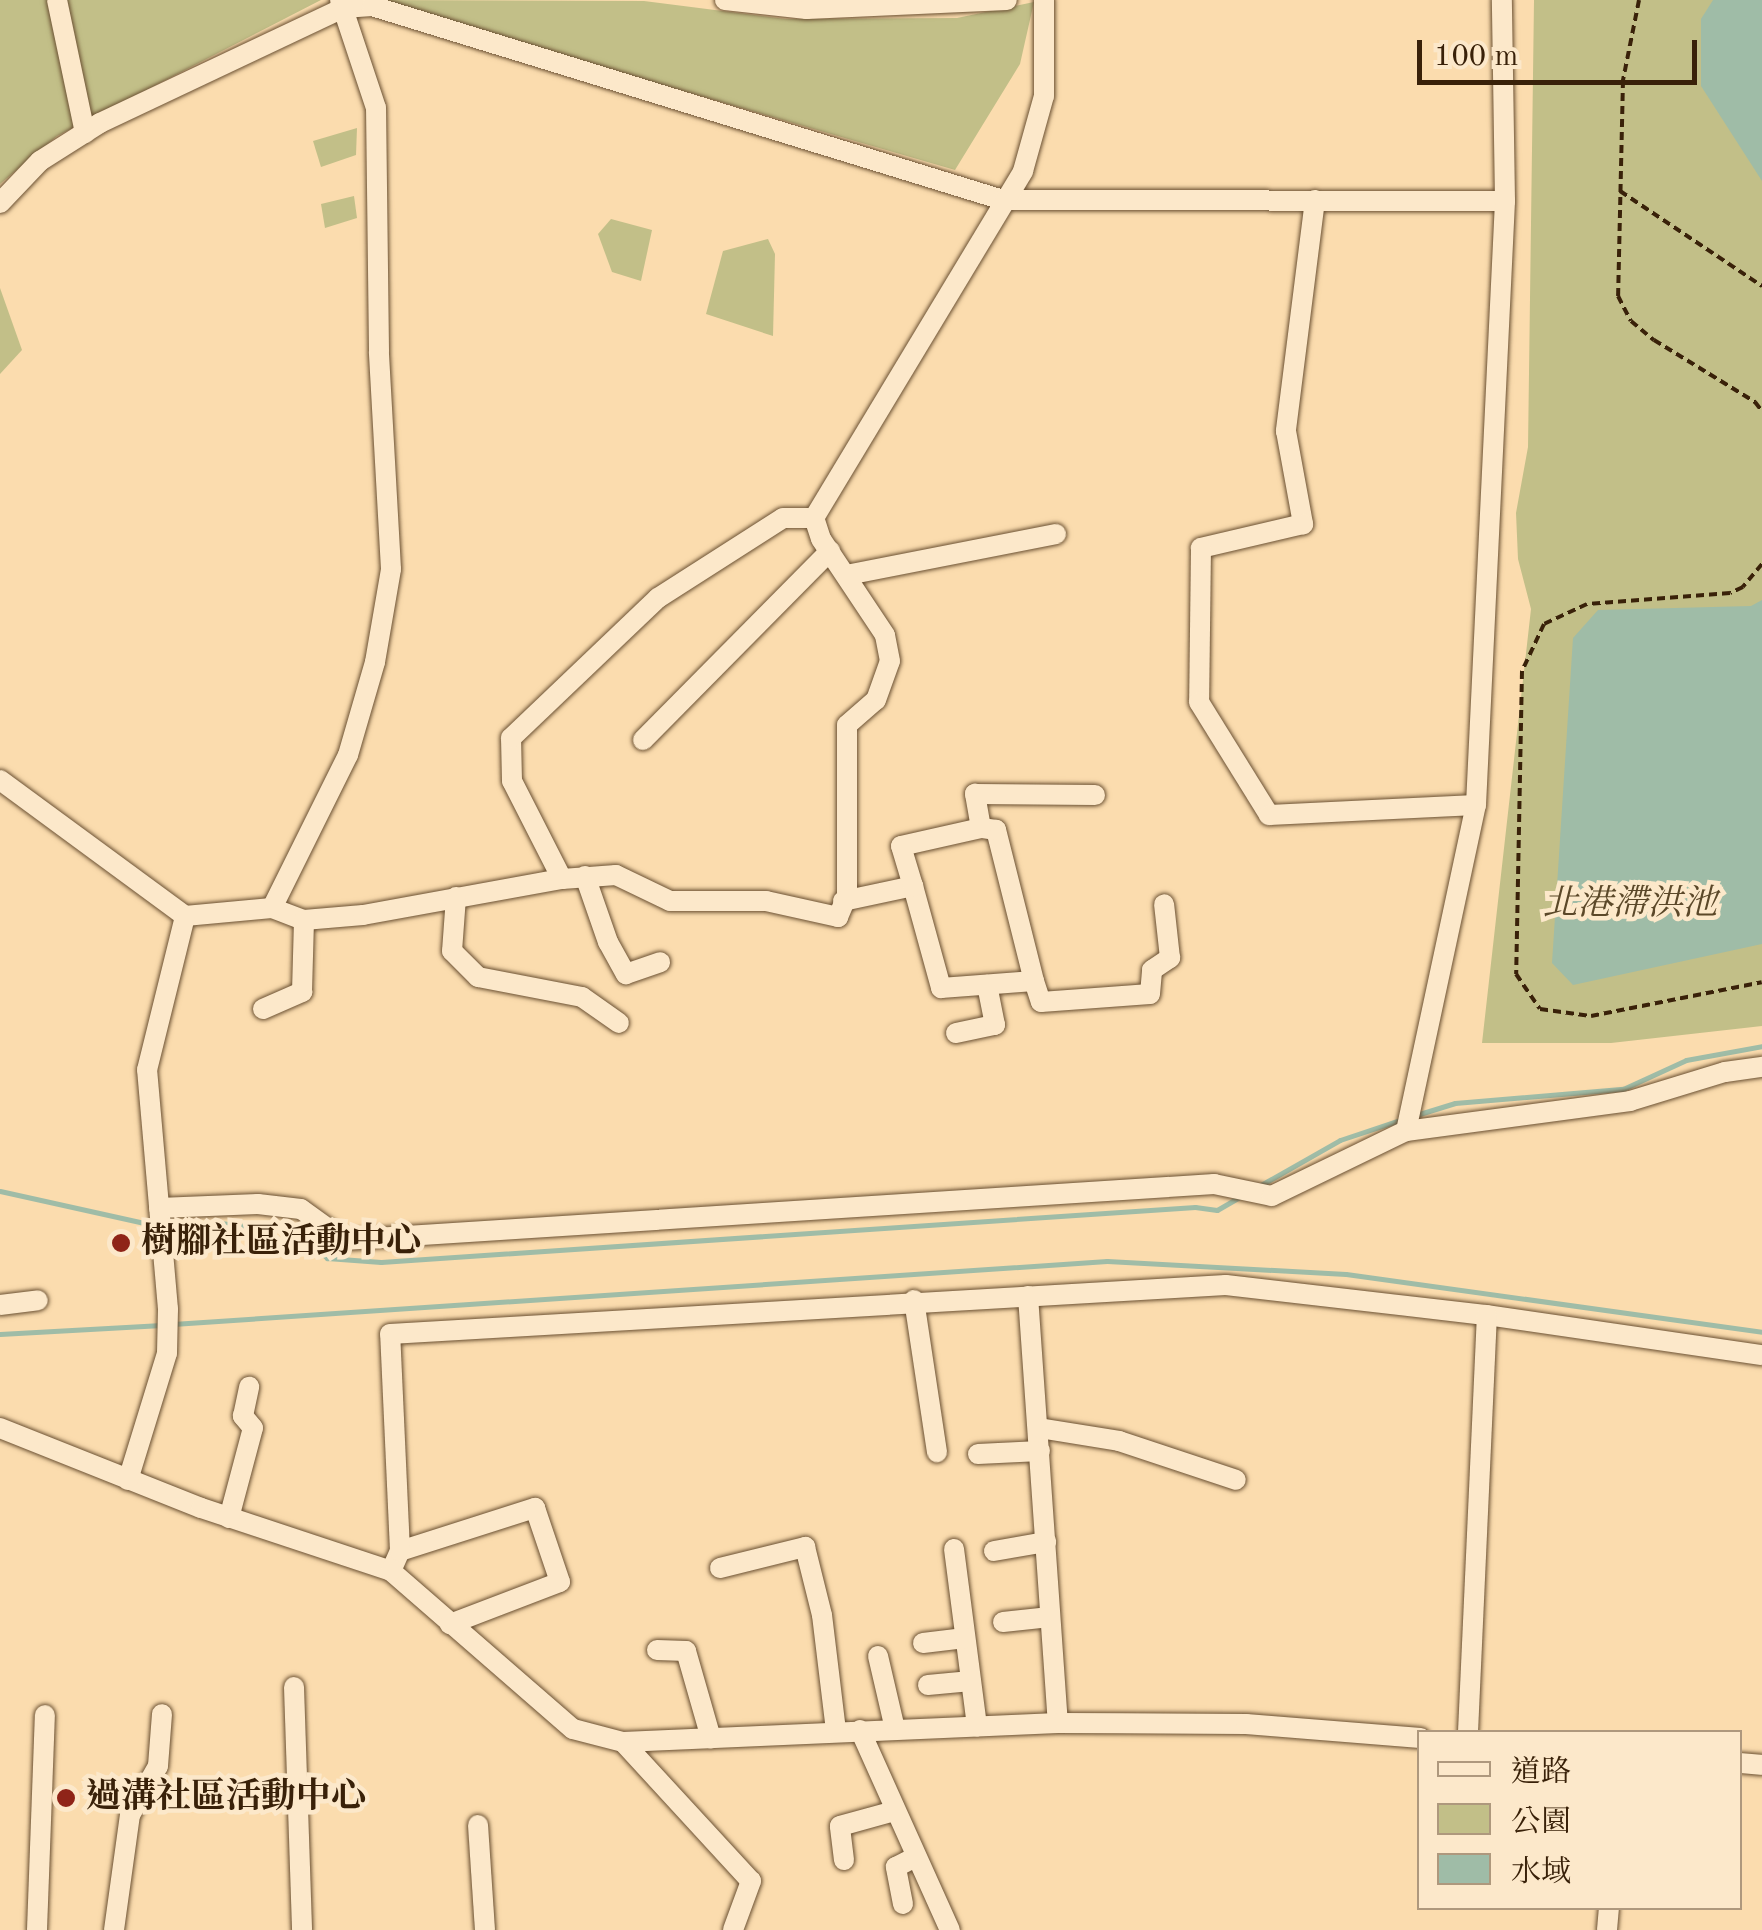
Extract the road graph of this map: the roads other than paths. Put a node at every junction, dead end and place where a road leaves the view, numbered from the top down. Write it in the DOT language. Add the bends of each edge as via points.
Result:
graph roads {
  1 [pos="57,0"];
  2 [pos="724,0"];
  3 [pos="1007,0"];
  4 [pos="1044,0"];
  5 [pos="1502,0"];
  6 [pos="341,4"];
  7 [pos="85,133"];
  8 [pos="1002,200"];
  9 [pos="1315,200"];
  10 [pos="1505,201"];
  11 [pos="0,203"];
  12 [pos="814,518"];
  13 [pos="1056,534"];
  14 [pos="830,551"];
  15 [pos="847,575"];
  16 [pos="643,740"];
  17 [pos="0,780"];
  18 [pos="1095,794"];
  19 [pos="1476,805"];
  20 [pos="981,828"];
  21 [pos="585,876"];
  22 [pos="562,879"];
  23 [pos="913,886"];
  24 [pos="456,897"];
  25 [pos="843,901"];
  26 [pos="1164,904"];
  27 [pos="272,908"];
  28 [pos="185,916"];
  29 [pos="304,920"];
  30 [pos="660,962"];
  31 [pos="1034,981"];
  32 [pos="987,985"];
  33 [pos="263,1009"];
  34 [pos="619,1023"];
  35 [pos="956,1033"];
  36 [pos="1762,1068"];
  37 [pos="1406,1131"];
  38 [pos="161,1220"];
  39 [pos="1028,1296"];
  40 [pos="38,1300"];
  41 [pos="914,1300"];
  42 [pos="0,1305"];
  43 [pos="1486,1315"];
  44 [pos="1762,1355"];
  45 [pos="249,1387"];
  46 [pos="0,1428"];
  47 [pos="1039,1428"];
  48 [pos="1040,1450"];
  49 [pos="937,1452"];
  50 [pos="978,1454"];
  51 [pos="128,1480"];
  52 [pos="1236,1480"];
  53 [pos="229,1518"];
  54 [pos="1046,1542"];
  55 [pos="954,1549"];
  56 [pos="994,1552"];
  57 [pos="396,1561"];
  58 [pos="720,1568"];
  59 [pos="1050,1618"];
  60 [pos="1002,1622"];
  61 [pos="450,1624"];
  62 [pos="966,1638"];
  63 [pos="924,1643"];
  64 [pos="657,1650"];
  65 [pos="878,1656"];
  66 [pos="971,1682"];
  67 [pos="928,1684"];
  68 [pos="294,1687"];
  69 [pos="162,1714"];
  70 [pos="45,1715"];
  71 [pos="1058,1723"];
  72 [pos="977,1726"];
  73 [pos="895,1729"];
  74 [pos="860,1730"];
  75 [pos="1468,1730"];
  76 [pos="836,1731"];
  77 [pos="711,1738"];
  78 [pos="1417,1738"];
  79 [pos="624,1742"];
  80 [pos="894,1811"];
  81 [pos="478,1824"];
  82 [pos="914,1858"];
  83 [pos="844,1860"];
  84 [pos="903,1904"];
  85 [pos="37,1930"];
  86 [pos="114,1930"];
  87 [pos="302,1930"];
  88 [pos="485,1930"];
  89 [pos="732,1930"];
  90 [pos="950,1930"];
  1 -- 7 [label="street"];
  2 -- 3 [label="street" via="807,9"];
  4 -- 8 [label="street" via="1044,96 1023,172"];
  5 -- 10 [label="street"];
  6 -- 7 [label="street"];
  6 -- 8 [label="street" via="372,6"];
  6 -- 27 [label="street" via="376,108 379,351 392,569 348,755"];
  7 -- 11 [label="street" via="40,161"];
  8 -- 9 [label="street"];
  8 -- 12 [label="street"];
  9 -- 10 [label="street"];
  9 -- 19 [label="street" via="1286,431 1303,524 1200,548 1199,702 1268,815"];
  10 -- 19 [label="street"];
  12 -- 14 [label="street"];
  12 -- 22 [label="street" via="783,518 658,598 511,738 512,781"];
  13 -- 15 [label="street"];
  14 -- 15 [label="street"];
  14 -- 16 [label="street"];
  15 -- 25 [label="street" via="884,635 890,662 876,700 846,725"];
  17 -- 28 [label="street"];
  18 -- 20 [label="street" via="975,794"];
  19 -- 37 [label="street"];
  20 -- 23 [label="street" via="901,846"];
  20 -- 31 [label="street" via="996,830"];
  21 -- 22 [label="street"];
  21 -- 25 [label="street" via="616,875 670,901 766,902 838,917"];
  21 -- 30 [label="street" via="626,974"];
  22 -- 24 [label="street"];
  23 -- 25 [label="street"];
  23 -- 32 [label="street" via="941,988"];
  24 -- 29 [label="street"];
  24 -- 34 [label="street" via="452,952 478,977 582,997"];
  26 -- 31 [label="street" via="1170,958 1152,970 1150,994 1041,1002"];
  27 -- 28 [label="street"];
  27 -- 29 [label="street"];
  28 -- 38 [label="street" via="146,1070"];
  29 -- 33 [label="street" via="302,992"];
  31 -- 32 [label="street"];
  32 -- 35 [label="street" via="996,1025"];
  36 -- 37 [label="street" via="1724,1072 1630,1101"];
  37 -- 38 [label="street" via="1272,1196 1214,1184 344,1240 301,1209 258,1204"];
  38 -- 51 [label="street" via="169,1334"];
  39 -- 41 [label="street"];
  39 -- 43 [label="street" via="1226,1285"];
  39 -- 47 [label="street"];
  40 -- 42 [label="street"];
  41 -- 49 [label="street"];
  41 -- 57 [label="street" via="390,1334"];
  43 -- 44 [label="street"];
  43 -- 75 [label="street"];
  45 -- 53 [label="street" via="244,1416 253,1428"];
  46 -- 51 [label="street"];
  47 -- 48 [label="street"];
  47 -- 52 [label="street" via="1119,1440"];
  48 -- 50 [label="street"];
  48 -- 54 [label="street"];
  51 -- 53 [label="street"];
  53 -- 57 [label="street"];
  54 -- 56 [label="street"];
  54 -- 59 [label="street"];
  55 -- 62 [label="street"];
  57 -- 61 [label="street"];
  57 -- 61 [label="street" via="535,1508 560,1582"];
  58 -- 76 [label="street" via="805,1547 822,1615"];
  59 -- 60 [label="street"];
  59 -- 71 [label="street"];
  61 -- 79 [label="street" via="574,1729"];
  62 -- 63 [label="street"];
  62 -- 66 [label="street"];
  64 -- 77 [label="street" via="686,1651"];
  65 -- 73 [label="street"];
  66 -- 67 [label="street"];
  66 -- 72 [label="street"];
  68 -- 87 [label="street"];
  69 -- 86 [label="street" via="158,1766 130,1816"];
  70 -- 85 [label="street"];
  71 -- 72 [label="street"];
  71 -- 78 [label="street" via="1246,1724"];
  72 -- 73 [label="street"];
  73 -- 74 [label="street"];
  74 -- 76 [label="street"];
  74 -- 80 [label="street"];
  76 -- 77 [label="street"];
  77 -- 79 [label="street"];
  79 -- 89 [label="street" via="751,1881"];
  80 -- 82 [label="street"];
  80 -- 83 [label="street" via="840,1826"];
  81 -- 88 [label="street"];
  82 -- 84 [label="street" via="896,1867"];
  82 -- 90 [label="street"];
}
